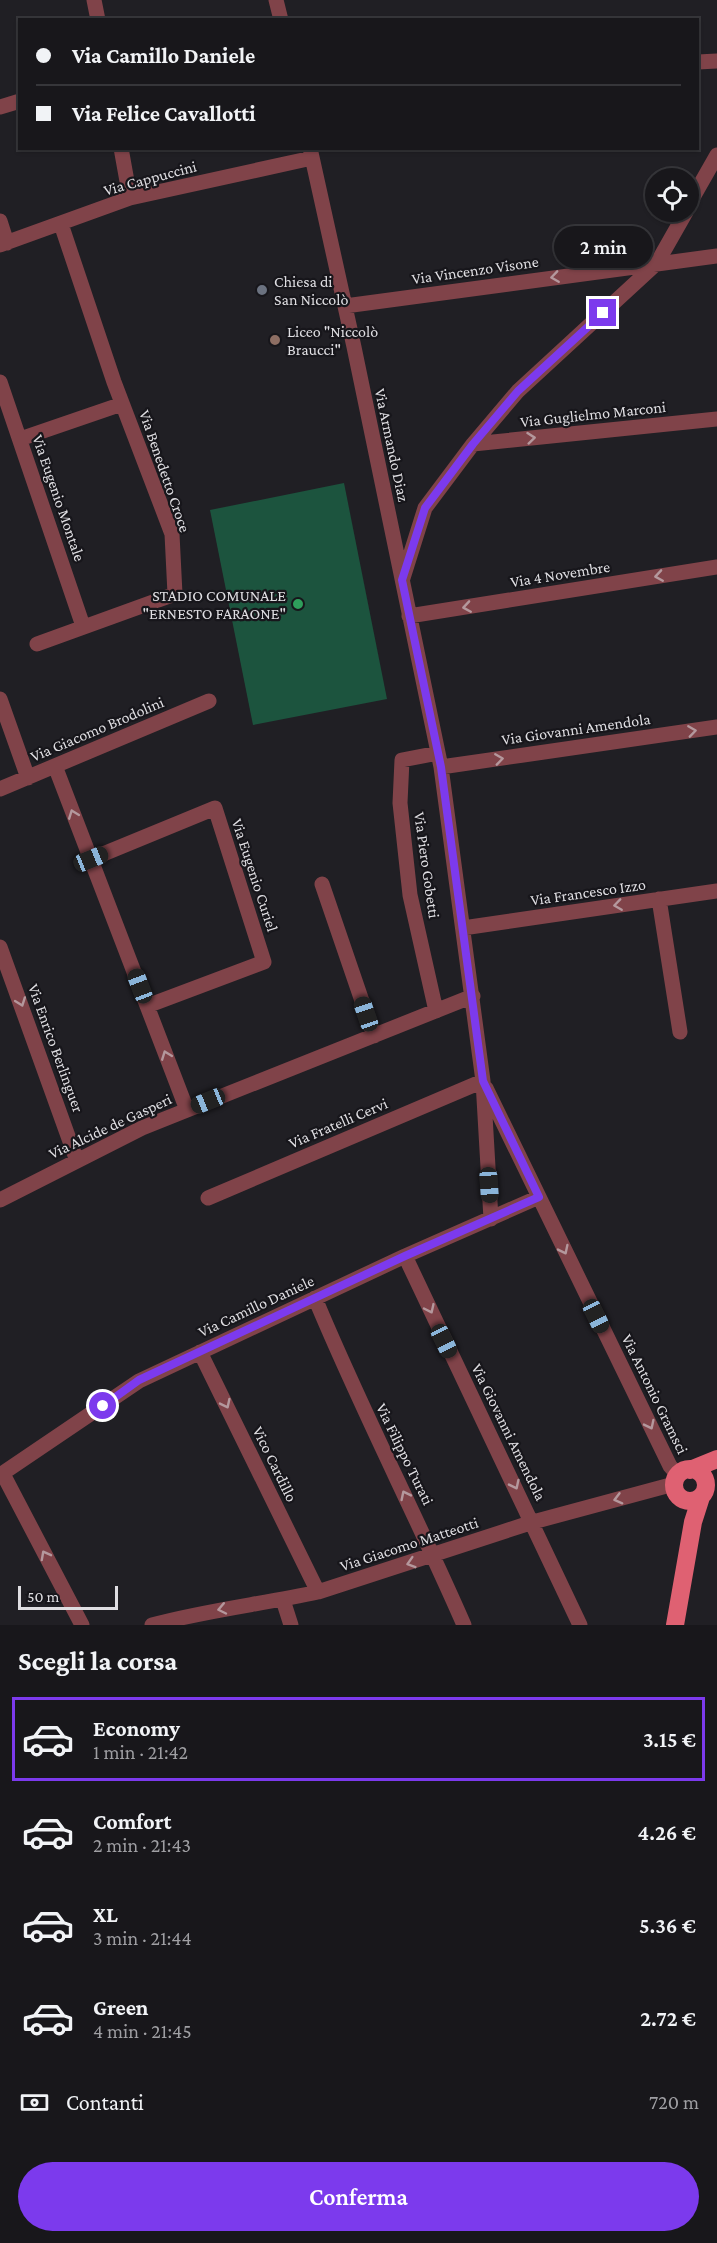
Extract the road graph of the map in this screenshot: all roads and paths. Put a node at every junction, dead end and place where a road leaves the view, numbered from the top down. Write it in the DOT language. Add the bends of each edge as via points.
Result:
graph roads {
  1 [pos="94,0"];
  2 [pos="276,0"];
  3 [pos="98,18"];
  4 [pos="280,18"];
  5 [pos="717,61"];
  6 [pos="699,62"];
  7 [pos="18,102"];
  8 [pos="0,107"];
  9 [pos="121,150"];
  10 [pos="311,153"];
  11 [pos="717,155"];
  12 [pos="699,187"];
  13 [pos="130,198"];
  14 [pos="0,221"];
  15 [pos="680,222"];
  16 [pos="61,224"];
  17 [pos="3,244"];
  18 [pos="717,256"];
  19 [pos="657,263"];
  20 [pos="345,306"];
  21 [pos="0,382"];
  22 [pos="122,404"];
  23 [pos="717,419"];
  24 [pos="20,439"];
  25 [pos="473,444"];
  26 [pos="717,567"];
  27 [pos="402,580"];
  28 [pos="409,616"];
  29 [pos="83,626"];
  30 [pos="37,644"];
  31 [pos="0,699"];
  32 [pos="209,701"];
  33 [pos="717,727"];
  34 [pos="439,760"];
  35 [pos="55,766"];
  36 [pos="28,778"];
  37 [pos="0,789"];
  38 [pos="91,859"];
  39 [pos="322,884"];
  40 [pos="717,891"];
  41 [pos="659,899"];
  42 [pos="463,928"];
  43 [pos="0,947"];
  44 [pos="472,996"];
  45 [pos="147,1006"];
  46 [pos="436,1011"];
  47 [pos="680,1032"];
  48 [pos="374,1036"];
  49 [pos="483,1081"];
  50 [pos="187,1110"];
  51 [pos="512,1141"];
  52 [pos="487,1144"];
  53 [pos="77,1161"];
  54 [pos="539,1197"];
  55 [pos="208,1198"];
  56 [pos="0,1200"];
  57 [pos="491,1219"];
  58 [pos="405,1256"];
  59 [pos="315,1298"];
  60 [pos="200,1352"];
  61 [pos="717,1459"];
  62 [pos="2,1475"];
  63 [pos="680,1482"];
  64 [pos="703,1491"];
  65 [pos="533,1522"];
  66 [pos="693,1522"];
  67 [pos="434,1556"];
  68 [pos="318,1592"];
  69 [pos="283,1600"];
  70 [pos="82,1625"];
  71 [pos="152,1625"];
  72 [pos="291,1625"];
  73 [pos="464,1625"];
  74 [pos="580,1625"];
  75 [pos="675,1625"];
  1 -- 3 [label="street"];
  2 -- 4 [label="street"];
  5 -- 6 [label="street"];
  7 -- 8 [label="street"];
  9 -- 13 [label="street"];
  10 -- 13 [label="street, Via Cappuccini"];
  10 -- 20 [label="street, Via Armando Diaz"];
  11 -- 12 [label="street"];
  13 -- 16 [label="street, Via Cappuccini"];
  14 -- 17 [label="street"];
  15 -- 19 [label="street"];
  16 -- 17 [label="street, Via Cappuccini"];
  16 -- 22 [label="street, Via Benedetto Croce"];
  18 -- 19 [label="street, Via Vincenzo Visone"];
  19 -- 20 [label="street, Via Vincenzo Visone, one-way"];
  19 -- 25 [label="street" via="518,391"];
  20 -- 27 [label="street, Via Armando Diaz"];
  21 -- 24 [label="street, Via Eugenio Montale"];
  22 -- 24 [label="street"];
  22 -- 29 [label="street, Via Benedetto Croce" via="172,534 175,594"];
  25 -- 23 [label="street, Via Guglielmo Marconi, one-way"];
  24 -- 29 [label="street, Via Eugenio Montale"];
  25 -- 27 [label="street" via="425,508"];
  26 -- 28 [label="street, Via 4 Novembre, one-way"];
  27 -- 28 [label="street, Via Armando Diaz"];
  28 -- 34 [label="street, Via Armando Diaz"];
  29 -- 30 [label="street, Via Benedetto Croce"];
  31 -- 36 [label="street"];
  32 -- 35 [label="street, Via Giacomo Brodolini"];
  34 -- 33 [label="street, Via Giovanni Amendola, one-way"];
  34 -- 42 [label="street, Via Armando Diaz"];
  34 -- 46 [label="street, Via Piero Gobetti" via="402,760 400,803 410,895"];
  35 -- 36 [label="street, Via Giacomo Brodolini"];
  38 -- 35 [label="street, one-way"];
  36 -- 37 [label="street, Via Giacomo Brodolini"];
  38 -- 45 [label="street"];
  38 -- 45 [label="street, Via Eugenio Curiel" via="215,808 264,962"];
  39 -- 48 [label="street"];
  40 -- 41 [label="street, Via Francesco Izzo"];
  41 -- 42 [label="street, Via Francesco Izzo, one-way"];
  41 -- 47 [label="street"];
  42 -- 44 [label="street, Via Armando Diaz"];
  43 -- 53 [label="street, Via Enrico Berlinguer, one-way"];
  44 -- 46 [label="street, Via Alcide de Gasperi"];
  44 -- 49 [label="street"];
  50 -- 45 [label="street, one-way"];
  46 -- 48 [label="street, Via Alcide de Gasperi"];
  48 -- 50 [label="street, Via Alcide de Gasperi"];
  49 -- 51 [label="street, Via Antonio Gramsci"];
  49 -- 52 [label="street"];
  49 -- 55 [label="street, Via Fratelli Cervi"];
  50 -- 53 [label="street, Via Alcide de Gasperi"];
  51 -- 52 [label="street" via="496,1132"];
  51 -- 54 [label="street, Via Antonio Gramsci"];
  52 -- 57 [label="street"];
  53 -- 56 [label="street, Via Alcide de Gasperi"];
  54 -- 57 [label="street, Via Camillo Daniele"];
  54 -- 63 [label="street, Via Antonio Gramsci, one-way"];
  57 -- 58 [label="street, Via Camillo Daniele"];
  58 -- 59 [label="street, Via Camillo Daniele"];
  58 -- 65 [label="street, Via Giovanni Amendola, one-way"];
  59 -- 60 [label="street, Via Camillo Daniele"];
  67 -- 59 [label="street, Via Filippo Turati, one-way" via="342,1364"];
  60 -- 62 [label="street, Via Camillo Daniele" via="139,1380"];
  60 -- 68 [label="street, Vico Cardillo, one-way"];
  61 -- 63 [label="main road"];
  61 -- 64 [label="main road"];
  70 -- 62 [label="street, one-way"];
  63 -- 64 [label="main road" via="702,1476"];
  63 -- 64 [label="main road" via="688,1501"];
  63 -- 65 [label="street, Via Giacomo Matteotti, one-way"];
  63 -- 66 [label="main road"];
  64 -- 66 [label="main road"];
  65 -- 67 [label="street, Via Giacomo Matteotti"];
  65 -- 74 [label="street, Via Giovanni Amendola"];
  66 -- 75 [label="main road"];
  67 -- 68 [label="street, Via Giacomo Matteotti, one-way"];
  67 -- 73 [label="street, Via Filippo Turati"];
  68 -- 69 [label="street, Via Giacomo Matteotti"];
  69 -- 71 [label="street, Via Giacomo Matteotti, one-way" via="233,1606"];
  69 -- 72 [label="street"];
}
